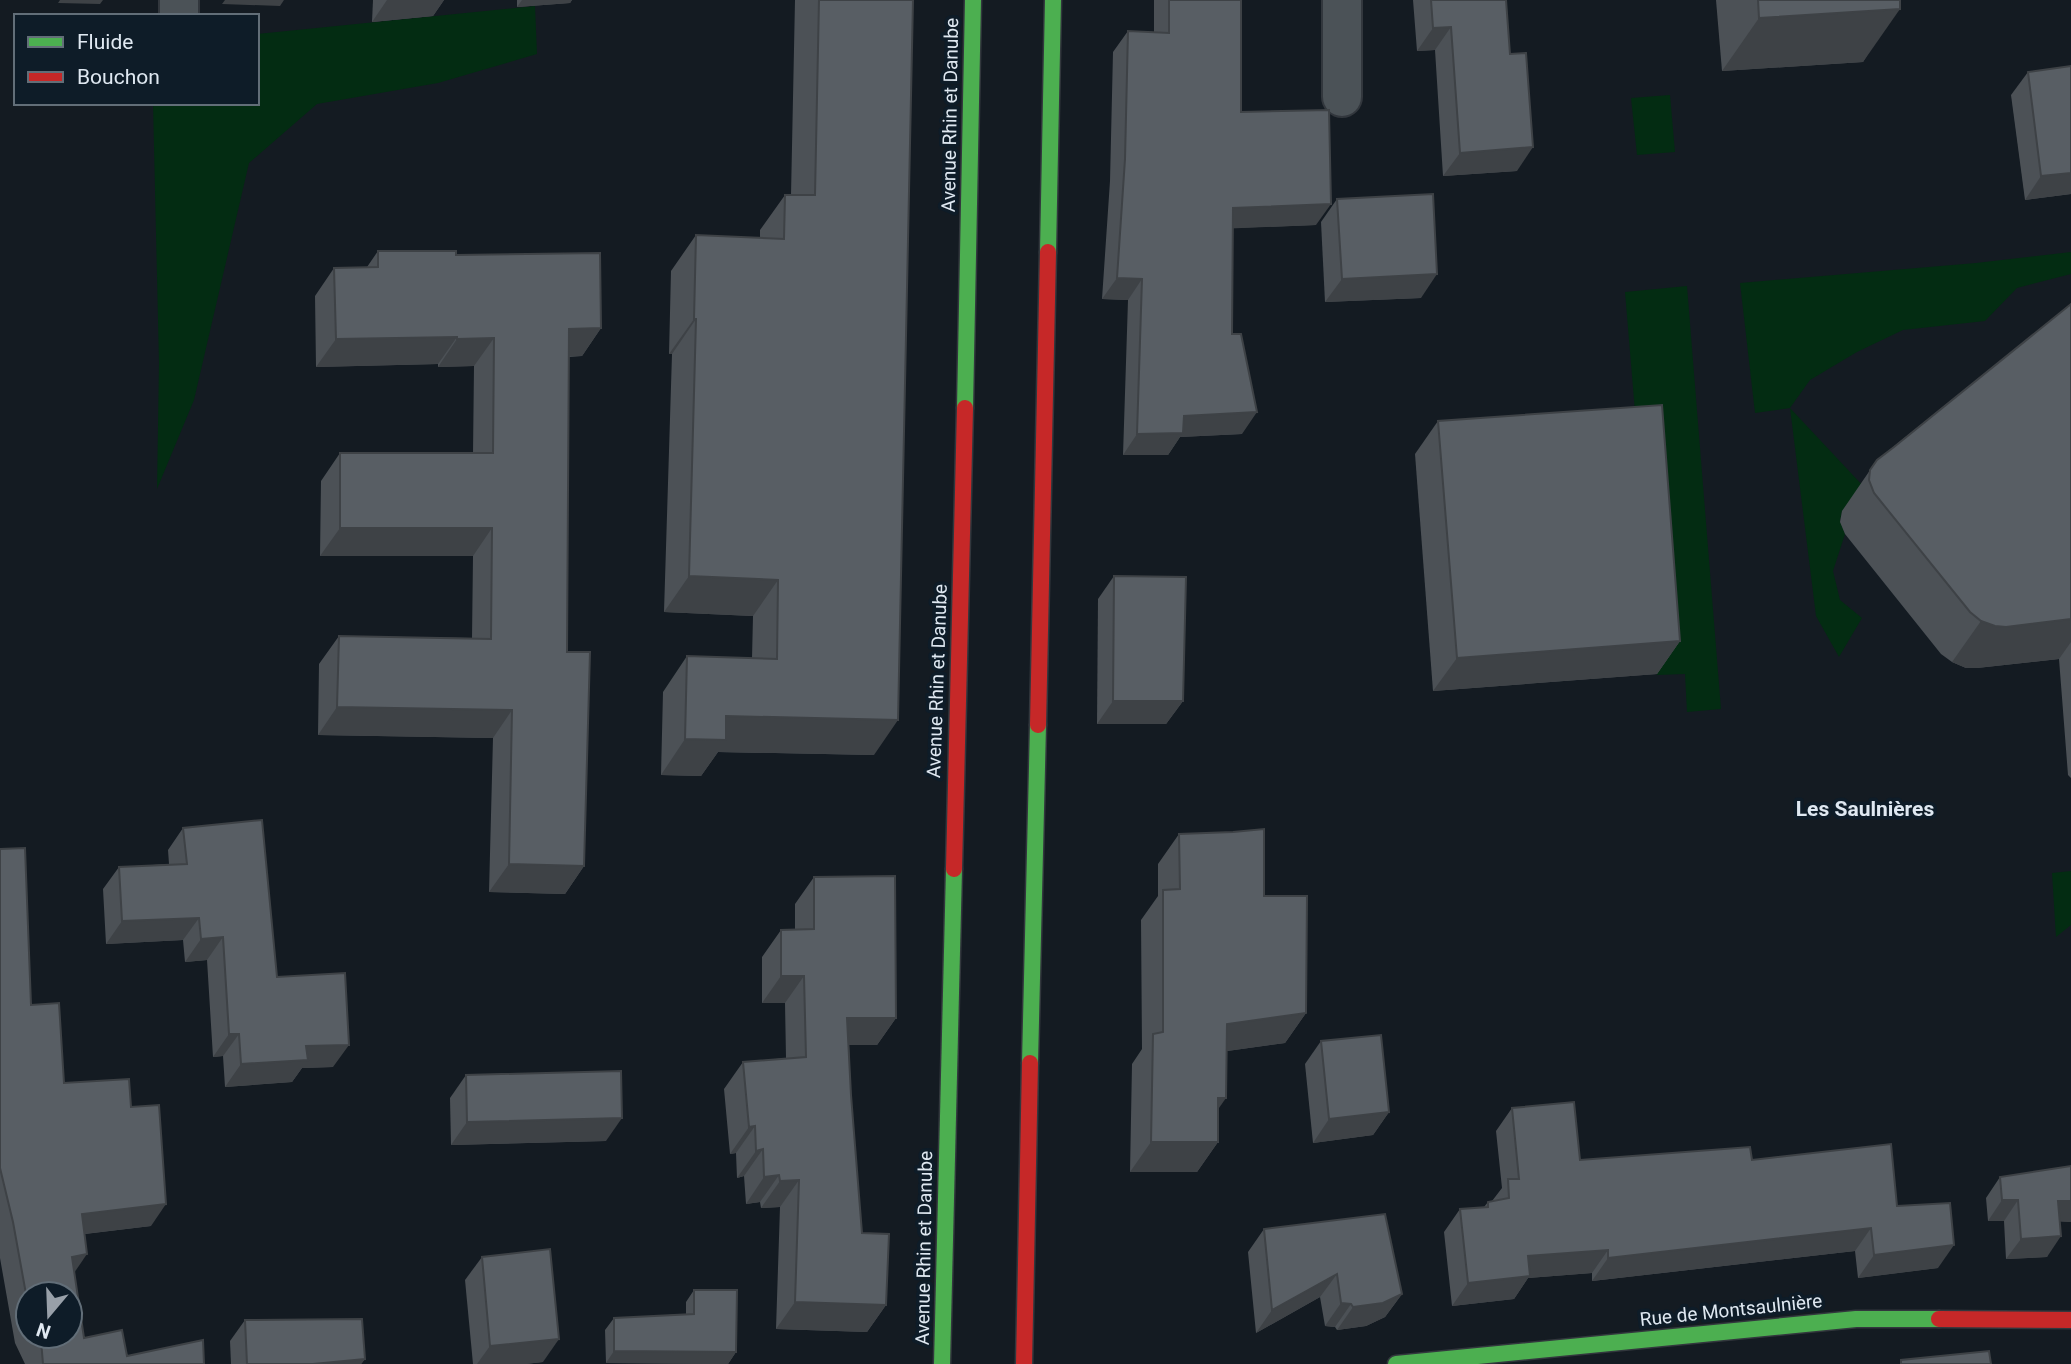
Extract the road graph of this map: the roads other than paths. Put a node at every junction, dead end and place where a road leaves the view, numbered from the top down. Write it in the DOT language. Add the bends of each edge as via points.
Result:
graph roads {
  1 [pos="973,0"];
  2 [pos="1053,0"];
  3 [pos="1342,0"];
  4 [pos="1342,97"];
  5 [pos="2071,1320"];
  6 [pos="942,1364"];
  7 [pos="1024,1364"];
  8 [pos="1396,1364"];
  1 -- 6 [label="main road, Avenue Rhin et Danube"];
  2 -- 7 [label="main road"];
  3 -- 4 [label="street"];
  5 -- 8 [label="main road, Rue de Montsaulnière" via="1856,1320"];
}
